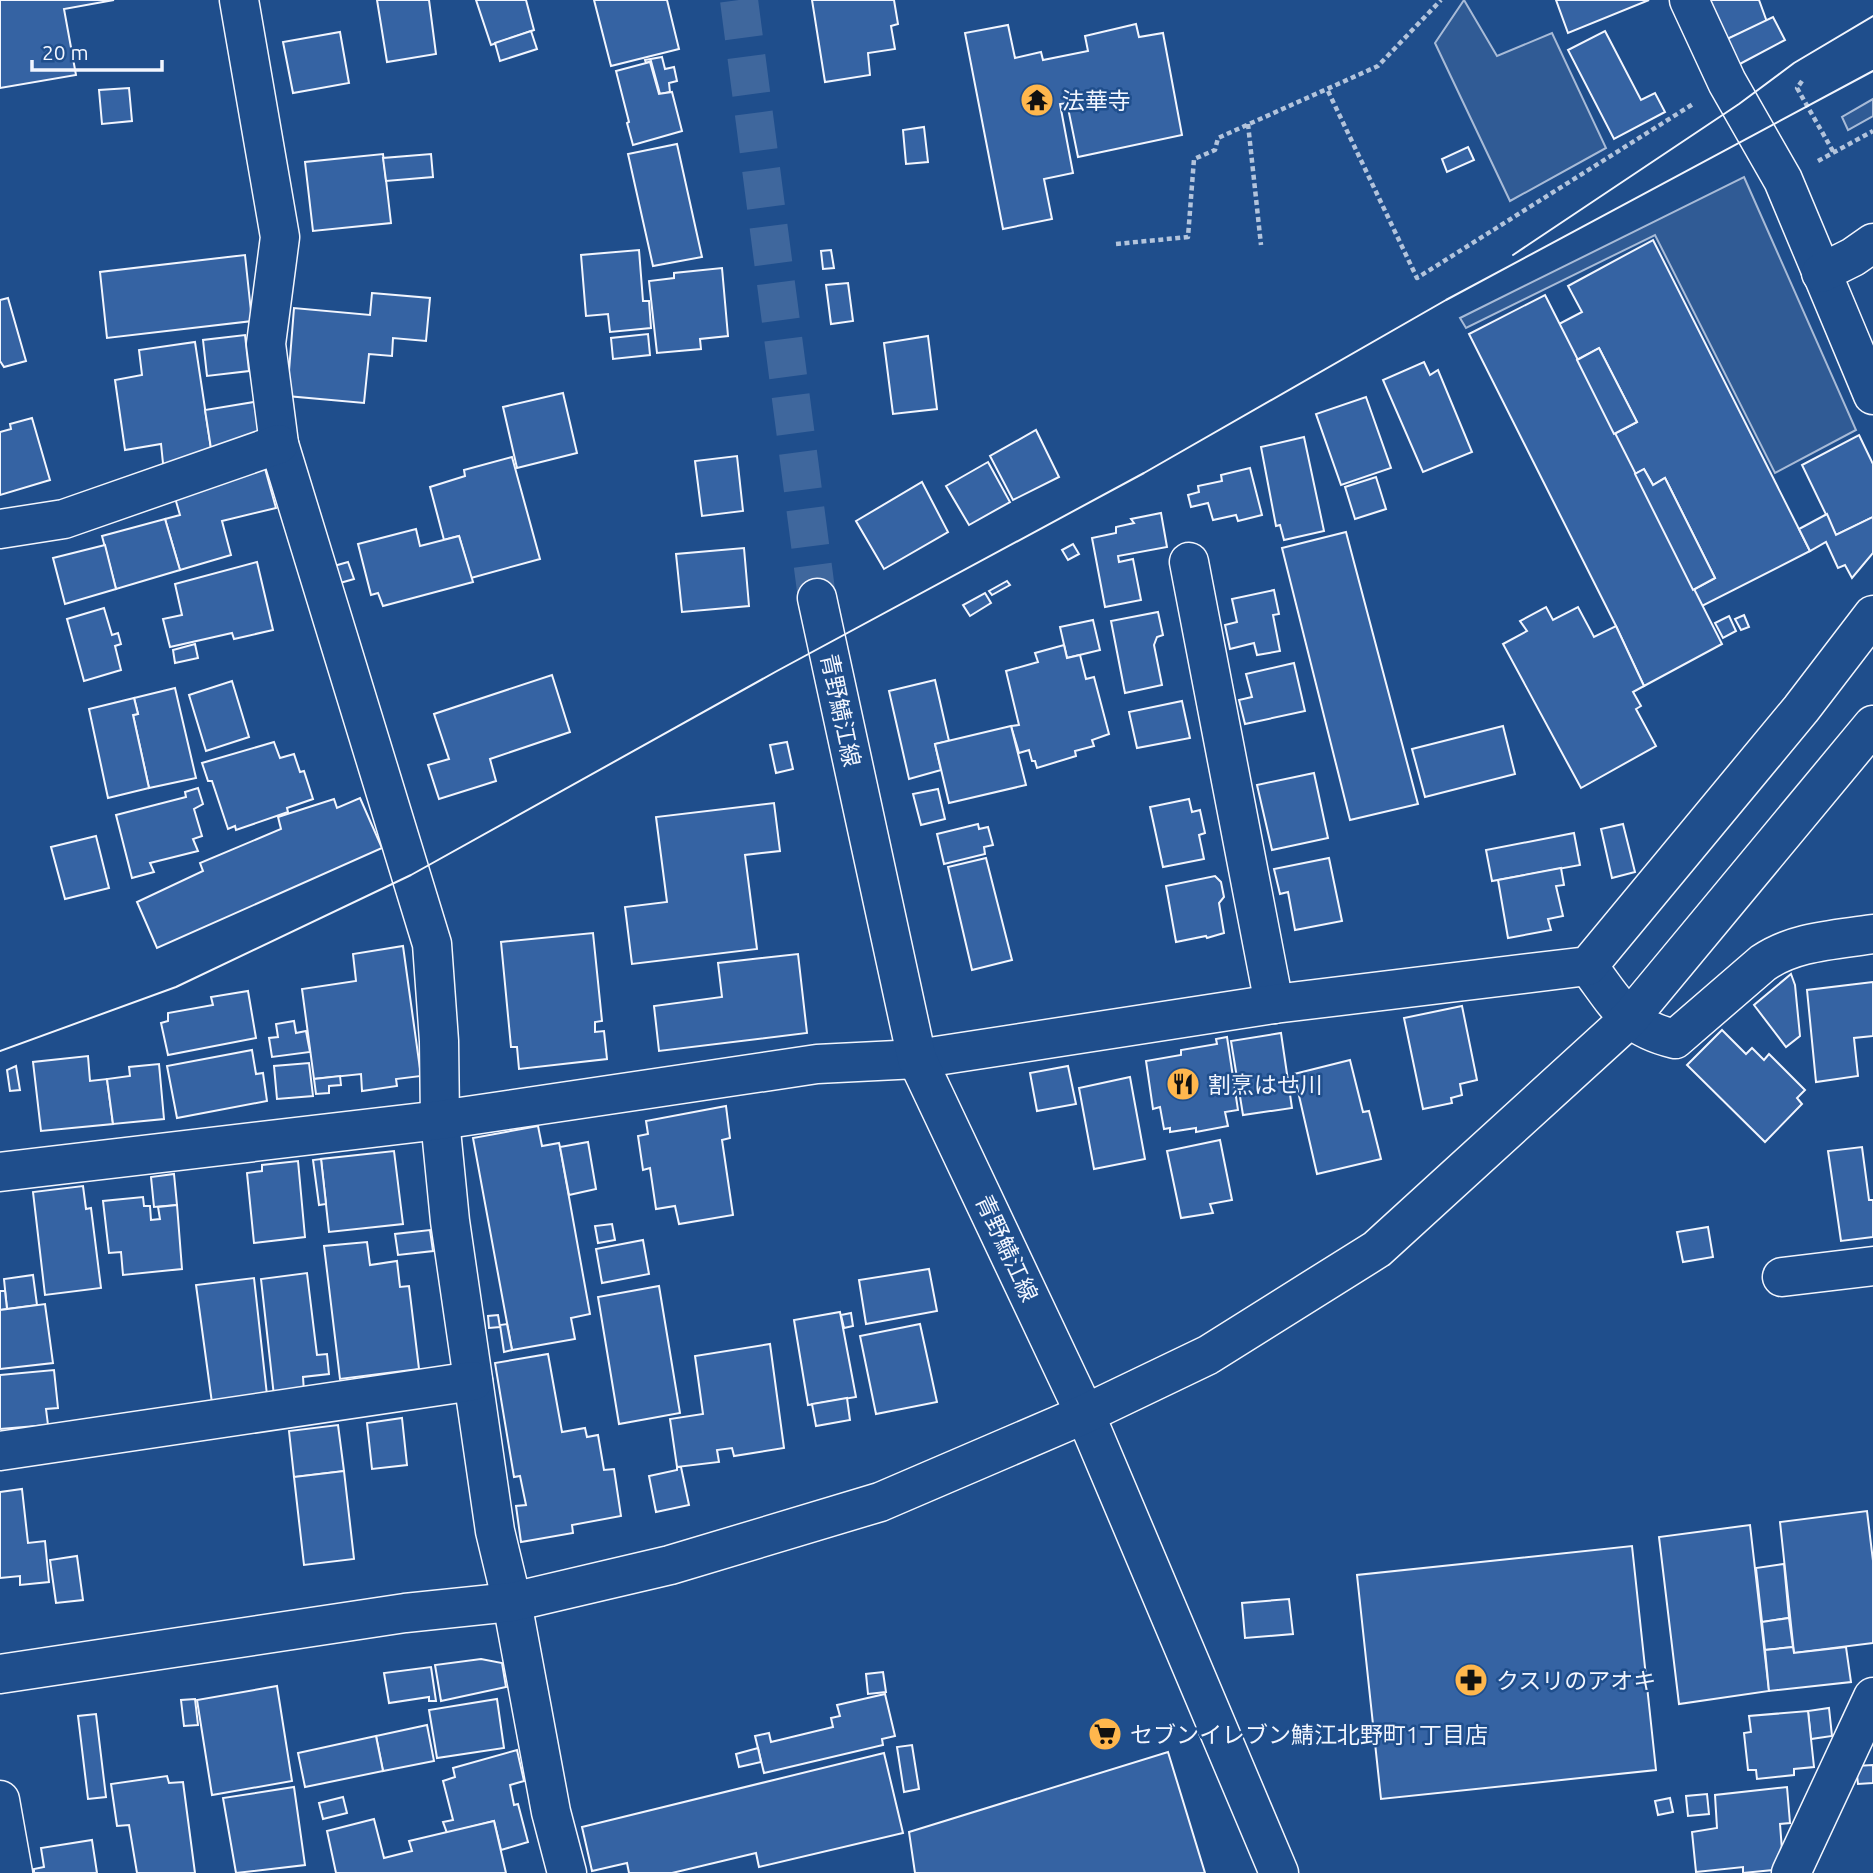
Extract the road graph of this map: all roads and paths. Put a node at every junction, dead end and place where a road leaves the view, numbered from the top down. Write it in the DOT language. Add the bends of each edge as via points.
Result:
graph roads {
  1 [pos="239,0"];
  2 [pos="1441,0"];
  3 [pos="1689,0"];
  4 [pos="1802,81"];
  5 [pos="1727,82"];
  6 [pos="1328,91"];
  7 [pos="1248,124"];
  8 [pos="1873,131"];
  9 [pos="1834,153"];
  10 [pos="1783,180"];
  11 [pos="1873,243"];
  12 [pos="1116,244"];
  13 [pos="1261,245"];
  14 [pos="1821,273"];
  15 [pos="1873,395"];
  16 [pos="279,444"];
  17 [pos="0,529"];
  18 [pos="1189,562"];
  19 [pos="817,598"];
  20 [pos="1873,615"];
  21 [pos="1873,725"];
  22 [pos="1873,934"];
  23 [pos="1588,966"];
  24 [pos="1274,1004"];
  25 [pos="1629,1019"];
  26 [pos="917,1059"];
  27 [pos="440,1120"];
  28 [pos="0,1172"];
  29 [pos="1873,1266"];
  30 [pos="1782,1277"];
  31 [pos="473,1381"];
  32 [pos="1085,1415"];
  33 [pos="0,1451"];
  34 [pos="512,1602"];
  35 [pos="0,1674"];
  36 [pos="1873,1697"];
  37 [pos="0,1800"];
  38 [pos="13,1873"];
  39 [pos="567,1873"];
  40 [pos="1279,1873"];
  41 [pos="1791,1873"];
  1 -- 16 [label="street" via="280,237 266,344"];
  2 -- 6 [label="path" via="1378,66"];
  3 -- 5 [label="street"];
  4 -- 9 [label="path" via="1797,88"];
  5 -- 6 [label="path" via="1416,278"];
  5 -- 10 [label="street"];
  6 -- 7 [label="path"];
  7 -- 12 [label="path" via="1218,138 1214,150 1194,159 1188,237"];
  7 -- 13 [label="path"];
  8 -- 9 [label="path"];
  9 -- 10 [label="path"];
  10 -- 14 [label="street"];
  11 -- 14 [label="street"];
  14 -- 15 [label="street"];
  16 -- 17 [label="street" via="64,519"];
  16 -- 27 [label="street" via="432,944"];
  18 -- 24 [label="street"];
  19 -- 26 [label="street, 青野鯖江線"];
  20 -- 23 [label="street"];
  21 -- 25 [label="street"];
  22 -- 25 [label="street" via="1779,952 1675,1039 1650,1033"];
  23 -- 24 [label="street"];
  23 -- 25 [label="street"];
  24 -- 26 [label="street"];
  25 -- 32 [label="street" via="1377,1249 1208,1354"];
  26 -- 27 [label="street" via="817,1064"];
  26 -- 32 [label="street, 青野鯖江線"];
  27 -- 28 [label="street"];
  27 -- 31 [label="street"];
  29 -- 30 [label="street"];
  31 -- 33 [label="street"];
  31 -- 34 [label="street" via="495,1531"];
  32 -- 34 [label="street" via="880,1502 670,1565"];
  32 -- 40 [label="street, 青野鯖江線"];
  34 -- 35 [label="street" via="405,1613"];
  34 -- 39 [label="street" via="551,1812"];
  36 -- 41 [label="street"];
  37 -- 38 [label="street"];
}
